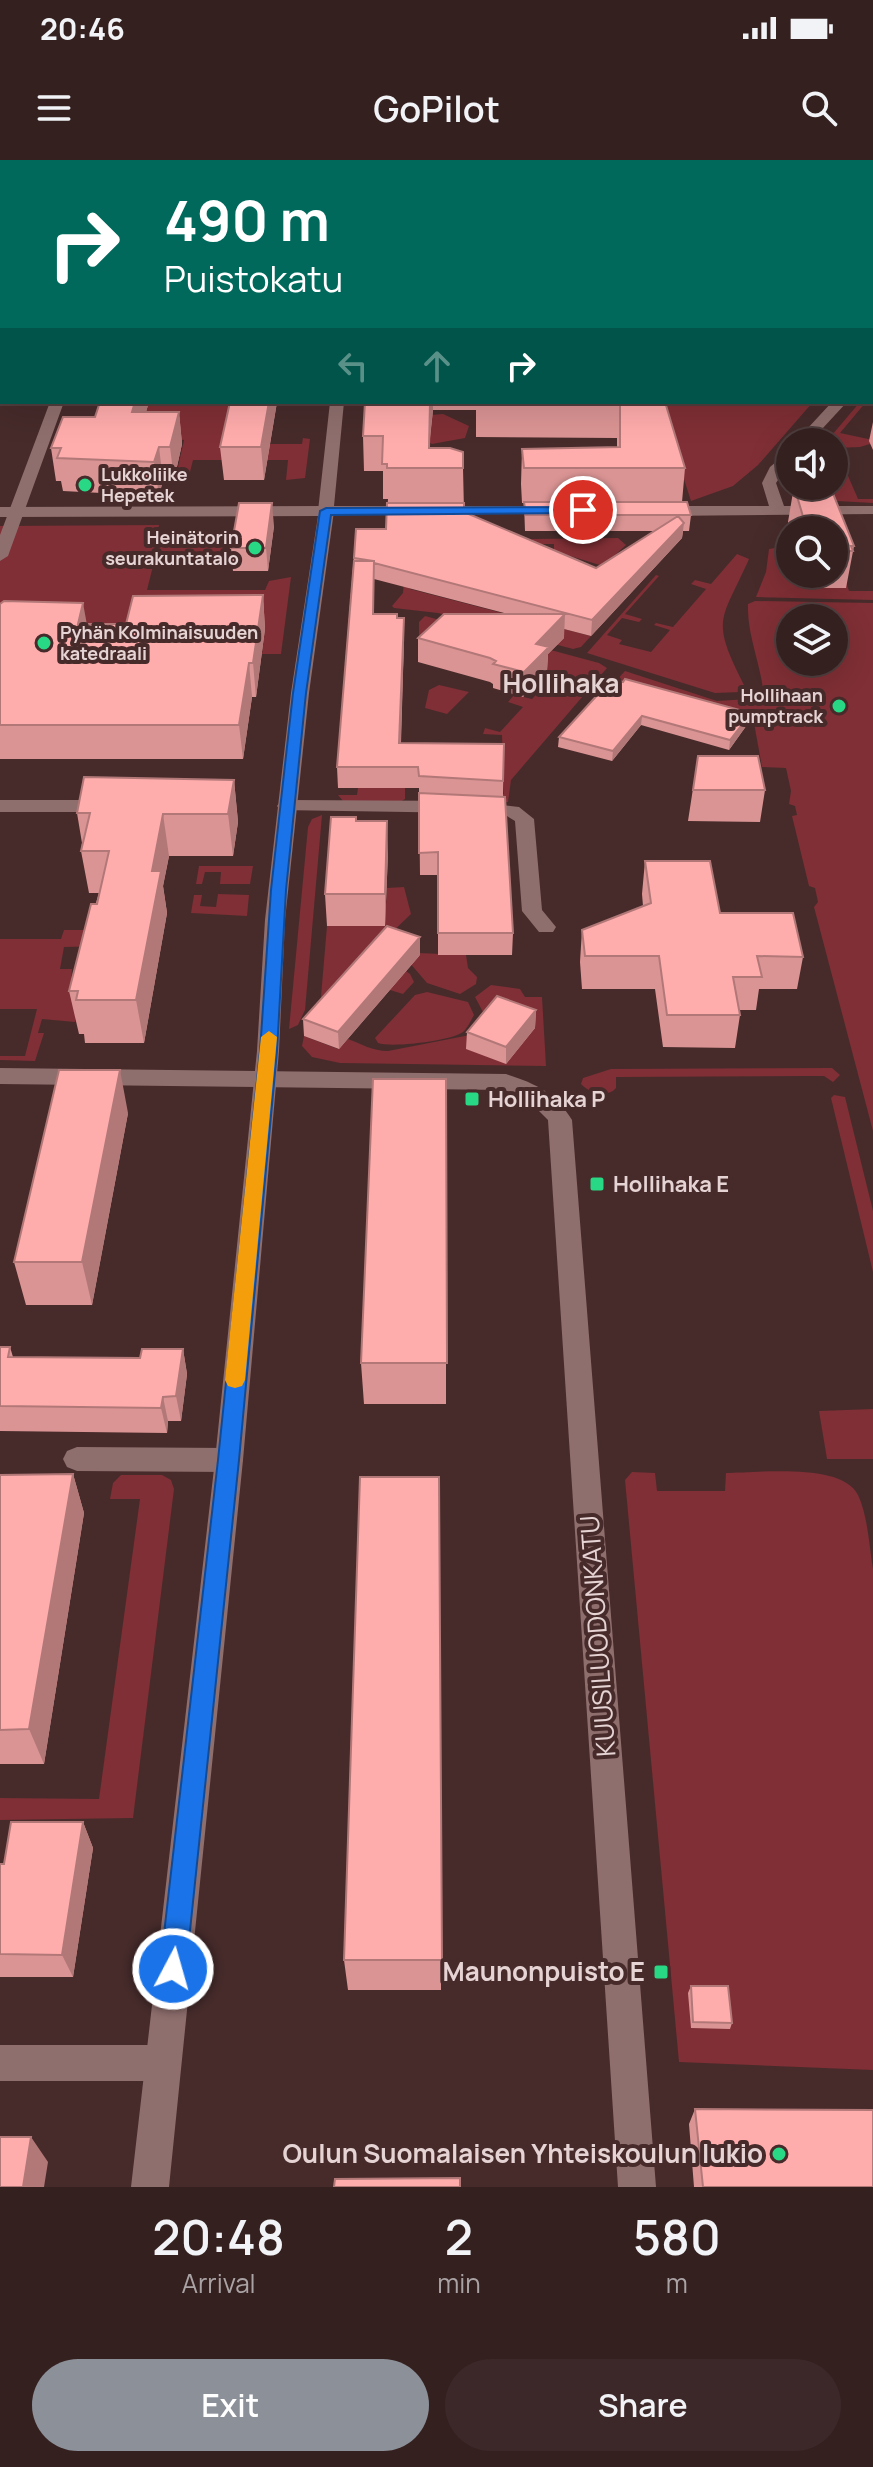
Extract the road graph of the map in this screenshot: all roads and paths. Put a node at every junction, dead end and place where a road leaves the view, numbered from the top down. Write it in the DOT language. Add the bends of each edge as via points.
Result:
graph roads {
  1 [pos="56,404"];
  2 [pos="337,404"];
  3 [pos="838,404"];
  4 [pos="815,428"];
  5 [pos="776,469"];
  6 [pos="568,510"];
  7 [pos="873,510"];
  8 [pos="326,511"];
  9 [pos="644,511"];
  10 [pos="778,511"];
  11 [pos="8,512"];
  12 [pos="0,556"];
  13 [pos="0,806"];
  14 [pos="125,806"];
  15 [pos="287,806"];
  16 [pos="546,927"];
  17 [pos="0,1076"];
  18 [pos="265,1080"];
  19 [pos="77,1459"];
  20 [pos="229,1460"];
  21 [pos="0,2063"];
  22 [pos="163,2063"];
  23 [pos="150,2187"];
  24 [pos="637,2187"];
  1 -- 11 [label="street"];
  2 -- 8 [label="street"];
  3 -- 4 [label="street"];
  5 -- 10 [label="street" via="769,483"];
  6 -- 8 [label="street"];
  7 -- 10 [label="street"];
  8 -- 11 [label="street"];
  8 -- 15 [label="street"];
  9 -- 10 [label="street"];
  11 -- 12 [label="street"];
  13 -- 14 [label="street"];
  15 -- 16 [label="street" via="512,811 524,819 532,911"];
  15 -- 18 [label="street"];
  17 -- 18 [label="street"];
  18 -- 20 [label="street"];
  18 -- 24 [label="street, KUUSILUODONKATU" via="506,1082 537,1094 560,1120"];
  19 -- 20 [label="street"];
  20 -- 22 [label="street"];
  21 -- 22 [label="street"];
  22 -- 23 [label="street"];
}
